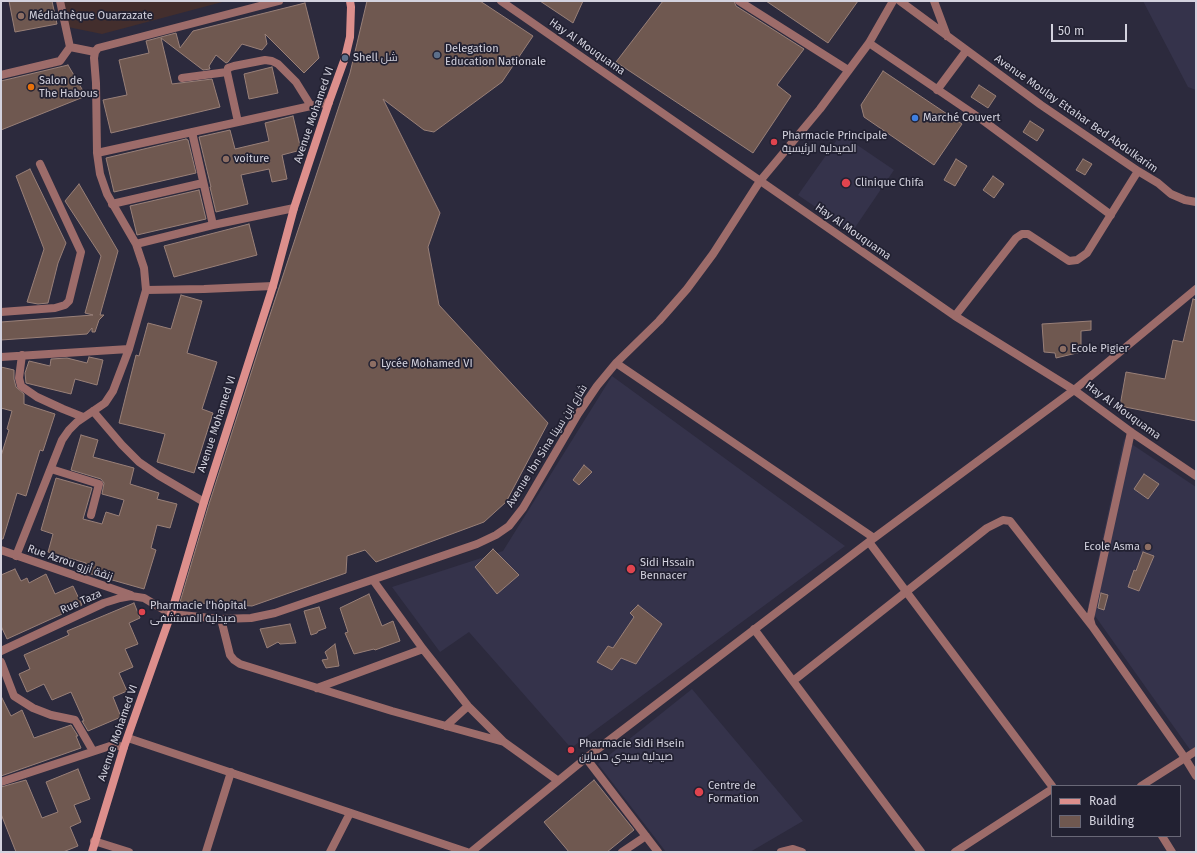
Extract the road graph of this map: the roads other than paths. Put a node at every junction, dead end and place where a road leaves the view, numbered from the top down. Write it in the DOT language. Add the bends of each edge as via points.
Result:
graph roads {
  1 [pos="60,1"];
  2 [pos="279,1"];
  3 [pos="350,1"];
  4 [pos="501,1"];
  5 [pos="739,1"];
  6 [pos="893,1"];
  7 [pos="900,1"];
  8 [pos="934,1"];
  9 [pos="947,36"];
  10 [pos="869,43"];
  11 [pos="70,47"];
  12 [pos="966,50"];
  13 [pos="95,52"];
  14 [pos="848,70"];
  15 [pos="227,72"];
  16 [pos="1,75"];
  17 [pos="182,78"];
  18 [pos="937,90"];
  19 [pos="329,102"];
  20 [pos="311,106"];
  21 [pos="238,122"];
  22 [pos="192,132"];
  23 [pos="97,153"];
  24 [pos="40,164"];
  25 [pos="1138,171"];
  26 [pos="760,181"];
  27 [pos="203,183"];
  28 [pos="1196,202"];
  29 [pos="112,204"];
  30 [pos="294,208"];
  31 [pos="1111,215"];
  32 [pos="213,225"];
  33 [pos="136,244"];
  34 [pos="273,286"];
  35 [pos="1196,289"];
  36 [pos="146,290"];
  37 [pos="1,312"];
  38 [pos="956,316"];
  39 [pos="129,348"];
  40 [pos="22,355"];
  41 [pos="1,357"];
  42 [pos="616,364"];
  43 [pos="1074,390"];
  44 [pos="93,411"];
  45 [pos="83,417"];
  46 [pos="1131,432"];
  47 [pos="51,469"];
  48 [pos="1196,476"];
  49 [pos="204,502"];
  50 [pos="91,515"];
  51 [pos="871,540"];
  52 [pos="1,550"];
  53 [pos="16,556"];
  54 [pos="372,580"];
  55 [pos="906,592"];
  56 [pos="131,596"];
  57 [pos="171,614"];
  58 [pos="221,619"];
  59 [pos="1092,626"];
  60 [pos="754,629"];
  61 [pos="423,649"];
  62 [pos="1,651"];
  63 [pos="1,662"];
  64 [pos="794,681"];
  65 [pos="317,688"];
  66 [pos="468,706"];
  67 [pos="446,726"];
  68 [pos="128,738"];
  69 [pos="504,742"];
  70 [pos="124,747"];
  71 [pos="93,751"];
  72 [pos="1196,751"];
  73 [pos="586,758"];
  74 [pos="1185,758"];
  75 [pos="231,772"];
  76 [pos="1196,776"];
  77 [pos="558,780"];
  78 [pos="1,782"];
  79 [pos="1051,785"];
  80 [pos="1143,785"];
  81 [pos="1051,790"];
  82 [pos="350,813"];
  83 [pos="646,836"];
  84 [pos="1163,837"];
  85 [pos="94,841"];
  86 [pos="92,852"];
  87 [pos="129,852"];
  88 [pos="206,852"];
  89 [pos="330,852"];
  90 [pos="467,852"];
  91 [pos="471,852"];
  92 [pos="622,852"];
  93 [pos="658,852"];
  94 [pos="781,852"];
  95 [pos="802,852"];
  96 [pos="921,852"];
  97 [pos="955,852"];
  98 [pos="1172,852"];
  1 -- 11 [label="street"];
  2 -- 13 [label="street" via="102,46"];
  3 -- 19 [label="main road, Avenue Mohamed VI" via="350,36"];
  4 -- 26 [label="street, Hay Al Mouquama"];
  5 -- 14 [label="street"];
  6 -- 10 [label="street, Avenue Ibn Sina شارع ابن سينا"];
  7 -- 9 [label="street, Avenue Moulay Ettahar Bed Abdulkarim"];
  8 -- 9 [label="street"];
  9 -- 12 [label="street, Avenue Moulay Ettahar Bed Abdulkarim"];
  10 -- 14 [label="street, Avenue Ibn Sina شارع ابن سينا"];
  10 -- 18 [label="street"];
  11 -- 13 [label="street"];
  11 -- 16 [label="street" via="60,61"];
  12 -- 18 [label="street"];
  12 -- 25 [label="street, Avenue Moulay Ettahar Bed Abdulkarim"];
  13 -- 23 [label="street"];
  14 -- 26 [label="street, Avenue Ibn Sina شارع ابن سينا" via="820,109"];
  15 -- 17 [label="street"];
  15 -- 20 [label="street" via="228,68 234,66 272,61 296,82"];
  15 -- 21 [label="street"];
  18 -- 31 [label="street"];
  19 -- 20 [label="street"];
  19 -- 30 [label="main road, Avenue Mohamed VI"];
  20 -- 21 [label="street"];
  21 -- 22 [label="street"];
  22 -- 23 [label="street"];
  22 -- 27 [label="street"];
  23 -- 29 [label="street" via="104,186"];
  24 -- 37 [label="street" via="81,252 69,301 54,308"];
  25 -- 28 [label="street, Avenue Moulay Ettahar Bed Abdulkarim" via="1171,194"];
  25 -- 31 [label="street"];
  26 -- 38 [label="street, Hay Al Mouquama"];
  26 -- 42 [label="street, Avenue Ibn Sina شارع ابن سينا" via="687,289 659,322"];
  27 -- 29 [label="street"];
  27 -- 32 [label="street"];
  29 -- 33 [label="street"];
  30 -- 32 [label="street"];
  30 -- 34 [label="main road, Avenue Mohamed VI"];
  31 -- 38 [label="street" via="1088,253 1078,260 1069,261 1028,234 1022,234 1016,238"];
  32 -- 33 [label="street"];
  33 -- 36 [label="street" via="144,268"];
  34 -- 36 [label="street"];
  34 -- 49 [label="main road, Avenue Mohamed VI"];
  35 -- 43 [label="street"];
  36 -- 39 [label="street"];
  38 -- 43 [label="street, Hay Al Mouquama"];
  39 -- 40 [label="street"];
  39 -- 44 [label="street" via="113,391 105,403"];
  40 -- 41 [label="street"];
  40 -- 45 [label="street" via="19,378 21,386 37,397"];
  42 -- 51 [label="street"];
  42 -- 54 [label="street, Avenue Ibn Sina شارع ابن سينا" via="597,386 523,508 509,526 477,544"];
  43 -- 46 [label="street, Hay Al Mouquama"];
  43 -- 51 [label="street"];
  44 -- 45 [label="street"];
  44 -- 49 [label="street" via="139,462"];
  45 -- 47 [label="street" via="62,440"];
  46 -- 48 [label="street, Hay Al Mouquama"];
  46 -- 59 [label="street" via="1090,619"];
  47 -- 50 [label="street" via="99,484"];
  47 -- 53 [label="street"];
  49 -- 57 [label="main road, Avenue Mohamed VI"];
  51 -- 55 [label="street"];
  51 -- 60 [label="street"];
  52 -- 53 [label="street, Rue Azrou زنقة أزرو"];
  53 -- 56 [label="street, Rue Azrou زنقة أزرو"];
  54 -- 58 [label="street, Avenue Ibn Sina شارع ابن سينا" via="274,613 250,618"];
  54 -- 61 [label="street"];
  55 -- 59 [label="street" via="987,528 1003,520 1010,521"];
  55 -- 64 [label="street"];
  55 -- 79 [label="street"];
  56 -- 57 [label="street, Rue Taza" via="144,598"];
  56 -- 62 [label="street, Rue Taza" via="104,603"];
  57 -- 58 [label="street, Avenue Ibn Sina شارع ابن سينا"];
  57 -- 68 [label="main road, Avenue Mohamed VI"];
  58 -- 65 [label="street" via="230,655 234,660"];
  59 -- 74 [label="street"];
  60 -- 64 [label="street"];
  60 -- 73 [label="street"];
  61 -- 65 [label="street"];
  61 -- 66 [label="street"];
  63 -- 71 [label="street" via="14,696 33,708 75,720"];
  64 -- 96 [label="street"];
  65 -- 67 [label="street"];
  66 -- 67 [label="street"];
  66 -- 69 [label="street"];
  67 -- 69 [label="street"];
  68 -- 70 [label="main road, Avenue Mohamed VI"];
  68 -- 75 [label="street"];
  69 -- 77 [label="street"];
  70 -- 71 [label="street" via="113,745"];
  70 -- 85 [label="main road, Avenue Mohamed VI"];
  71 -- 78 [label="street"];
  72 -- 74 [label="street"];
  73 -- 77 [label="street"];
  73 -- 83 [label="street"];
  74 -- 76 [label="street"];
  74 -- 80 [label="street"];
  75 -- 82 [label="street"];
  75 -- 88 [label="street"];
  77 -- 91 [label="street"];
  81 -- 97 [label="street"];
  82 -- 89 [label="street"];
  82 -- 90 [label="street"];
  83 -- 92 [label="street"];
  83 -- 93 [label="street"];
  84 -- 98 [label="street"];
  85 -- 86 [label="main road, Avenue Mohamed VI"];
  85 -- 87 [label="street"];
  94 -- 95 [label="street" via="793,849"];
}
